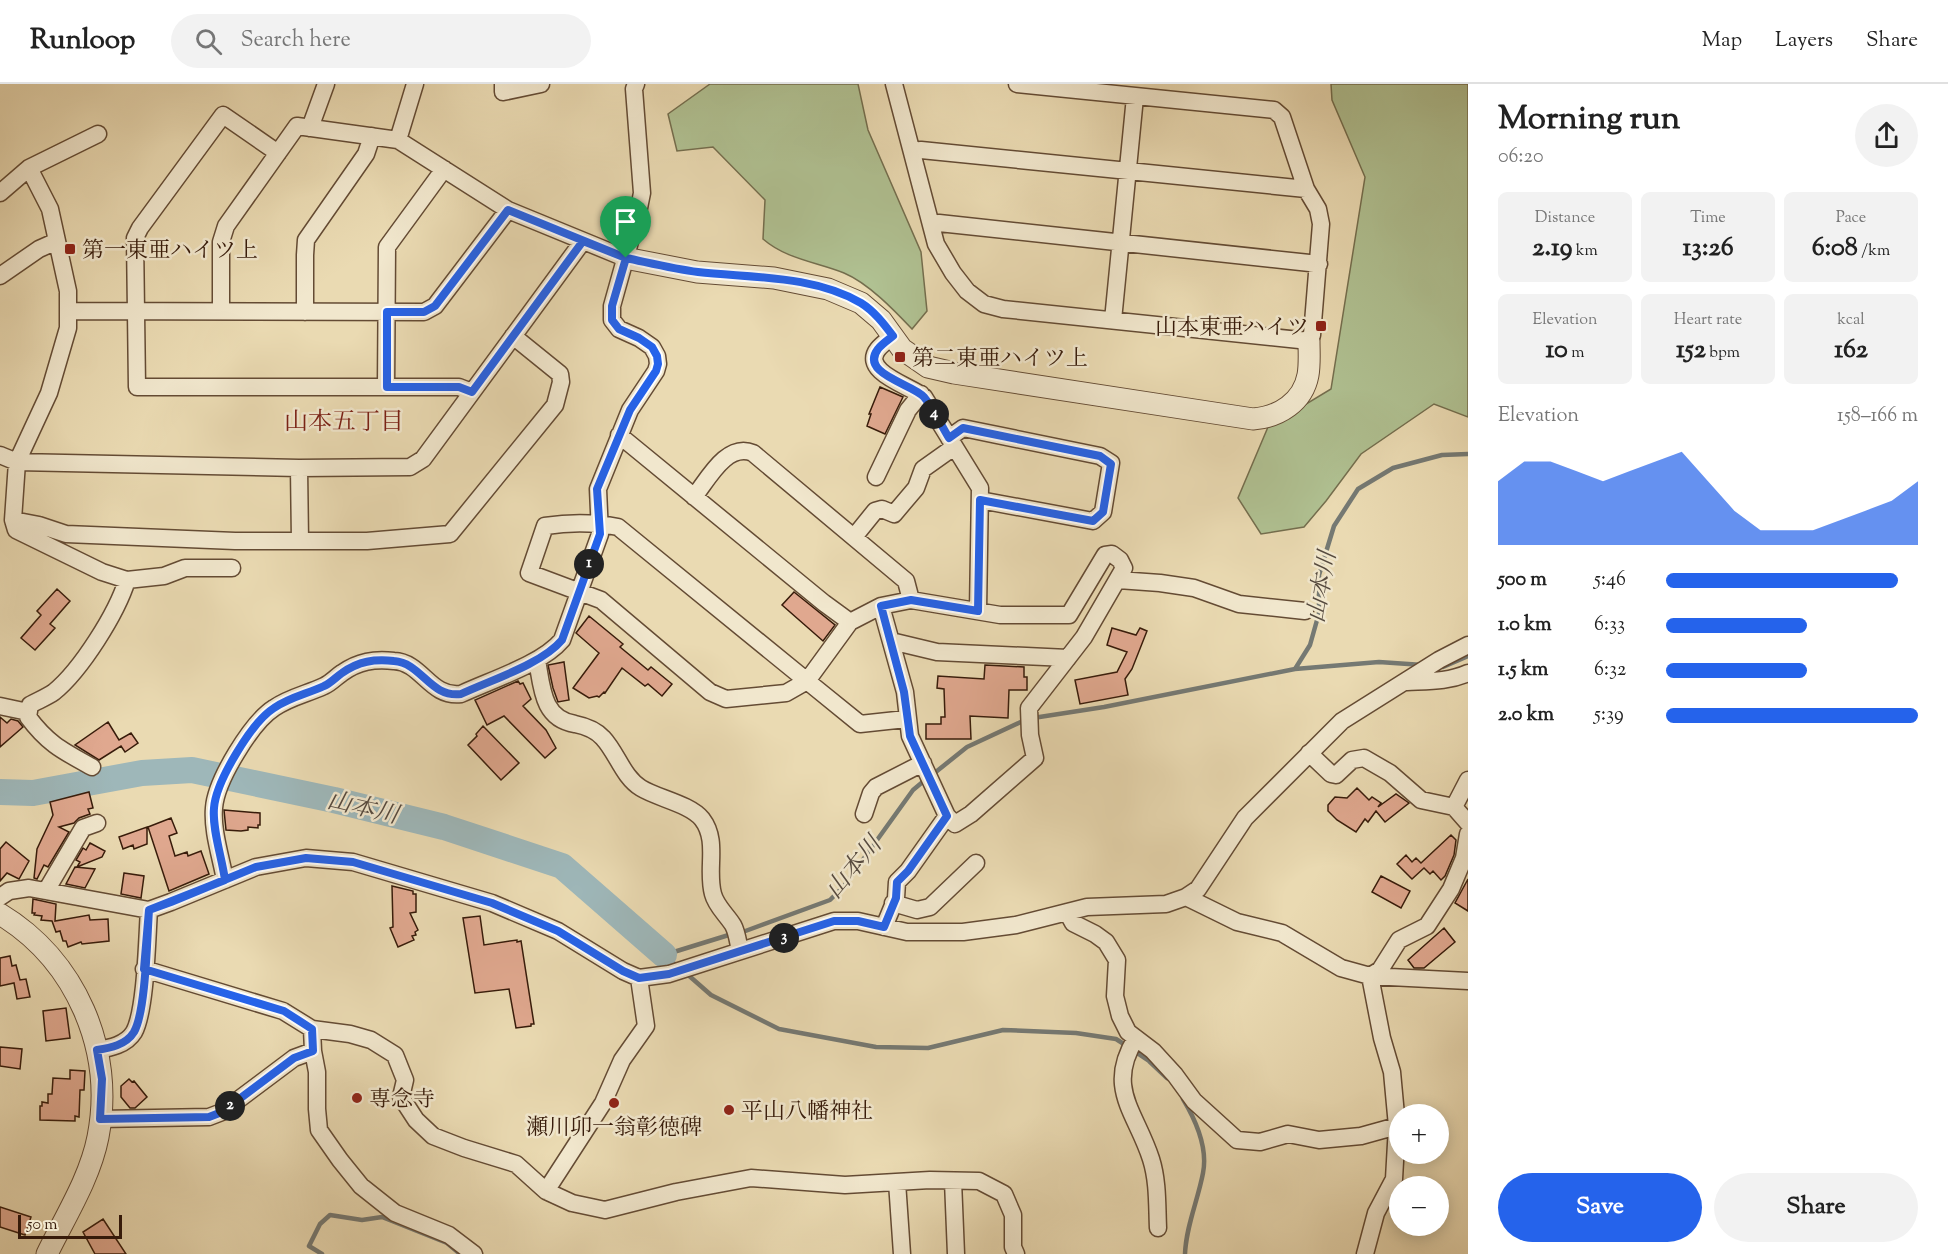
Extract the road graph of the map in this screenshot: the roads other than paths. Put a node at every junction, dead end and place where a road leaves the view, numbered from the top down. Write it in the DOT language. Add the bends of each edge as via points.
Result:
graph roads {
  1 [pos="326,84"];
  2 [pos="415,84"];
  3 [pos="503,84"];
  4 [pos="541,84"];
  5 [pos="636,84"];
  6 [pos="894,84"];
  7 [pos="1017,84"];
  8 [pos="1135,97"];
  9 [pos="310,128"];
  10 [pos="98,134"];
  11 [pos="372,136"];
  12 [pos="398,140"];
  13 [pos="912,151"];
  14 [pos="278,153"];
  15 [pos="29,168"];
  16 [pos="444,169"];
  17 [pos="1128,171"];
  18 [pos="1306,189"];
  19 [pos="0,193"];
  20 [pos="508,210"];
  21 [pos="931,224"];
  22 [pos="57,241"];
  23 [pos="583,241"];
  24 [pos="1121,243"];
  25 [pos="626,258"];
  26 [pos="1319,264"];
  27 [pos="0,276"];
  28 [pos="68,311"];
  29 [pos="137,311"];
  30 [pos="221,311"];
  31 [pos="305,312"];
  32 [pos="387,312"];
  33 [pos="1113,320"];
  34 [pos="513,336"];
  35 [pos="893,336"];
  36 [pos="1309,341"];
  37 [pos="387,387"];
  38 [pos="472,392"];
  39 [pos="921,394"];
  40 [pos="619,435"];
  41 [pos="952,443"];
  42 [pos="0,455"];
  43 [pos="17,462"];
  44 [pos="299,468"];
  45 [pos="876,477"];
  46 [pos="694,497"];
  47 [pos="980,500"];
  48 [pos="13,520"];
  49 [pos="599,523"];
  50 [pos="854,537"];
  51 [pos="300,541"];
  52 [pos="232,568"];
  53 [pos="127,580"];
  54 [pos="1118,580"];
  55 [pos="580,591"];
  56 [pos="911,600"];
  57 [pos="881,606"];
  58 [pos="978,611"];
  59 [pos="1305,611"];
  60 [pos="850,622"];
  61 [pos="891,641"];
  62 [pos="1468,645"];
  63 [pos="1068,658"];
  64 [pos="537,660"];
  65 [pos="1468,673"];
  66 [pos="807,681"];
  67 [pos="1405,682"];
  68 [pos="0,706"];
  69 [pos="28,712"];
  70 [pos="906,719"];
  71 [pos="1309,753"];
  72 [pos="92,767"];
  73 [pos="929,776"];
  74 [pos="1468,780"];
  75 [pos="1454,807"];
  76 [pos="864,814"];
  77 [pos="947,816"];
  78 [pos="97,823"];
  79 [pos="1468,823"];
  80 [pos="1468,834"];
  81 [pos="976,863"];
  82 [pos="225,880"];
  83 [pos="46,891"];
  84 [pos="0,897"];
  85 [pos="1186,897"];
  86 [pos="893,903"];
  87 [pos="149,910"];
  88 [pos="1066,912"];
  89 [pos="0,914"];
  90 [pos="884,927"];
  91 [pos="740,951"];
  92 [pos="144,969"];
  93 [pos="1370,976"];
  94 [pos="639,978"];
  95 [pos="1468,981"];
  96 [pos="312,1029"];
  97 [pos="1136,1038"];
  98 [pos="97,1050"];
  99 [pos="313,1051"];
  100 [pos="1395,1104"];
  101 [pos="100,1119"];
  102 [pos="1389,1128"];
  103 [pos="1395,1164"];
  104 [pos="953,1181"];
  105 [pos="897,1182"];
  106 [pos="546,1191"];
  107 [pos="1158,1228"];
  108 [pos="47,1254"];
  109 [pos="474,1254"];
  110 [pos="902,1254"];
  111 [pos="956,1254"];
  112 [pos="1016,1254"];
  113 [pos="1365,1254"];
  1 -- 9 [label="street"];
  2 -- 12 [label="street"];
  3 -- 4 [label="street" via="503,92"];
  5 -- 25 [label="street" via="642,194"];
  6 -- 13 [label="street"];
  7 -- 8 [label="street"];
  8 -- 17 [label="street"];
  8 -- 18 [label="street" via="1274,110 1282,117"];
  9 -- 11 [label="street"];
  9 -- 14 [label="street" via="297,126"];
  10 -- 15 [label="street"];
  11 -- 12 [label="street"];
  11 -- 31 [label="street" via="366,154 306,240"];
  12 -- 16 [label="street"];
  13 -- 17 [label="street"];
  13 -- 21 [label="street"];
  14 -- 29 [label="street" via="223,115 135,238"];
  14 -- 30 [label="street" via="226,226 221,242"];
  15 -- 19 [label="street"];
  15 -- 22 [label="street" via="50,209"];
  16 -- 20 [label="street"];
  16 -- 32 [label="street" via="387,247"];
  17 -- 18 [label="street"];
  17 -- 24 [label="street"];
  18 -- 26 [label="street" via="1318,209 1321,224"];
  20 -- 23 [label="street"];
  20 -- 32 [label="street" via="435,306 424,312"];
  21 -- 24 [label="street"];
  21 -- 33 [label="street" via="936,244 953,273 984,304"];
  22 -- 27 [label="street"];
  22 -- 28 [label="street" via="68,291"];
  23 -- 25 [label="street"];
  23 -- 34 [label="street"];
  24 -- 26 [label="street"];
  24 -- 33 [label="street"];
  25 -- 35 [label="street" via="697,272 774,278 828,289 861,303"];
  25 -- 40 [label="street" via="612,306 612,320 619,329 652,347 658,364"];
  26 -- 36 [label="street"];
  28 -- 29 [label="street"];
  28 -- 43 [label="street" via="68,328 49,393"];
  29 -- 30 [label="street"];
  29 -- 37 [label="street" via="137,387"];
  30 -- 31 [label="street"];
  31 -- 32 [label="street"];
  32 -- 37 [label="street"];
  33 -- 36 [label="street"];
  34 -- 38 [label="street"];
  34 -- 51 [label="street" via="560,374 555,405 450,534 367,541"];
  35 -- 36 [label="street" via="902,349 928,367 954,373 1253,419 1282,412 1295,401 1308,375"];
  35 -- 39 [label="street" via="878,349 874,357 877,367 884,375"];
  37 -- 38 [label="street" via="459,387"];
  38 -- 44 [label="street" via="423,459 410,467"];
  39 -- 41 [label="street"];
  39 -- 45 [label="street" via="908,410"];
  40 -- 46 [label="street"];
  40 -- 49 [label="street" via="597,489"];
  41 -- 47 [label="street" via="980,488"];
  41 -- 47 [label="street" via="963,428 1100,456 1111,464 1103,512 1093,521"];
  41 -- 50 [label="street" via="923,469 916,488 894,514 882,508 875,511"];
  42 -- 43 [label="street"];
  43 -- 44 [label="street"];
  43 -- 48 [label="street"];
  44 -- 51 [label="street"];
  46 -- 50 [label="street" via="727,455 745,449"];
  46 -- 60 [label="street"];
  47 -- 58 [label="street"];
  48 -- 51 [label="street" via="66,534"];
  48 -- 53 [label="street" via="16,531 31,539"];
  49 -- 55 [label="street" via="600,534"];
  49 -- 55 [label="street" via="545,526 529,573"];
  49 -- 66 [label="street" via="618,527"];
  50 -- 56 [label="street" via="906,581"];
  52 -- 53 [label="street" via="185,568 164,576"];
  53 -- 69 [label="street" via="108,623 73,672 53,692 30,705"];
  54 -- 58 [label="street" via="1124,568 1120,560 1113,554 1105,555 1069,615 1000,615"];
  54 -- 59 [label="street" via="1194,588 1239,604"];
  54 -- 63 [label="street"];
  55 -- 64 [label="street" via="562,640"];
  55 -- 66 [label="street" via="601,600 710,692 726,699 786,693"];
  56 -- 57 [label="street"];
  56 -- 58 [label="street"];
  57 -- 60 [label="street"];
  57 -- 61 [label="street"];
  60 -- 66 [label="street"];
  61 -- 63 [label="street" via="937,652"];
  61 -- 70 [label="street" via="904,692"];
  62 -- 67 [label="street"];
  63 -- 77 [label="street" via="1029,708 1035,758 956,824"];
  64 -- 82 [label="street" via="451,695 398,661 374,660 355,664 325,686 295,696 263,716 240,745 214,807"];
  64 -- 91 [label="street" via="545,703 554,715 566,723 595,730 631,781 700,816 708,827 712,893 734,926"];
  65 -- 67 [label="street" via="1437,682"];
  66 -- 70 [label="street" via="860,724"];
  67 -- 71 [label="street" via="1342,721"];
  68 -- 69 [label="street"];
  69 -- 72 [label="street" via="39,733 54,746"];
  70 -- 73 [label="street"];
  71 -- 75 [label="street" via="1336,775 1352,760 1364,758 1390,773 1421,800"];
  71 -- 85 [label="street" via="1245,818 1197,890"];
  73 -- 76 [label="street" via="876,787"];
  73 -- 77 [label="street"];
  74 -- 75 [label="street"];
  75 -- 79 [label="street"];
  77 -- 86 [label="street" via="897,882"];
  78 -- 83 [label="street" via="83,828"];
  80 -- 93 [label="street" via="1455,879 1427,926 1399,940 1380,970"];
  81 -- 86 [label="street" via="930,907 917,910"];
  82 -- 87 [label="street"];
  82 -- 94 [label="street" via="256,867 306,858 353,862 492,903 558,931"];
  83 -- 84 [label="street" via="28,888"];
  83 -- 87 [label="street"];
  85 -- 88 [label="street" via="1166,904 1087,907"];
  85 -- 93 [label="street" via="1237,922 1282,933 1341,968"];
  86 -- 90 [label="street"];
  87 -- 92 [label="street"];
  88 -- 90 [label="street" via="1016,925 963,932 907,932"];
  88 -- 97 [label="street" via="1073,923 1106,942 1116,960 1115,996 1120,1016"];
  89 -- 98 [label="street" via="41,945 64,973 90,1022"];
  90 -- 91 [label="street" via="834,921"];
  91 -- 94 [label="street" via="669,974"];
  92 -- 96 [label="street" via="284,1011"];
  92 -- 98 [label="street" via="134,1033 116,1047"];
  93 -- 95 [label="street"];
  93 -- 100 [label="street" via="1392,1072"];
  94 -- 106 [label="street" via="646,1026 622,1060 603,1103"];
  96 -- 99 [label="street"];
  96 -- 106 [label="street" via="371,1040 395,1055 405,1080 401,1098 424,1128 433,1136 516,1164"];
  97 -- 102 [label="street" via="1176,1075 1194,1101 1237,1140 1260,1142 1288,1134 1318,1140 1361,1136"];
  97 -- 107 [label="street" via="1126,1053 1122,1087 1152,1160"];
  98 -- 101 [label="street" via="102,1079"];
  99 -- 101 [label="street" via="294,1058 222,1112 209,1117"];
  99 -- 109 [label="street" via="319,1130 340,1160 361,1186 395,1213 448,1236"];
  101 -- 108 [label="street" via="90,1164"];
  103 -- 113 [label="street" via="1394,1179 1376,1213"];
  104 -- 105 [label="street"];
  104 -- 111 [label="street"];
  104 -- 112 [label="street" via="979,1181 1004,1194 1013,1215"];
  105 -- 106 [label="street" via="845,1185 751,1178 605,1210 572,1203"];
  105 -- 110 [label="street"];
}
